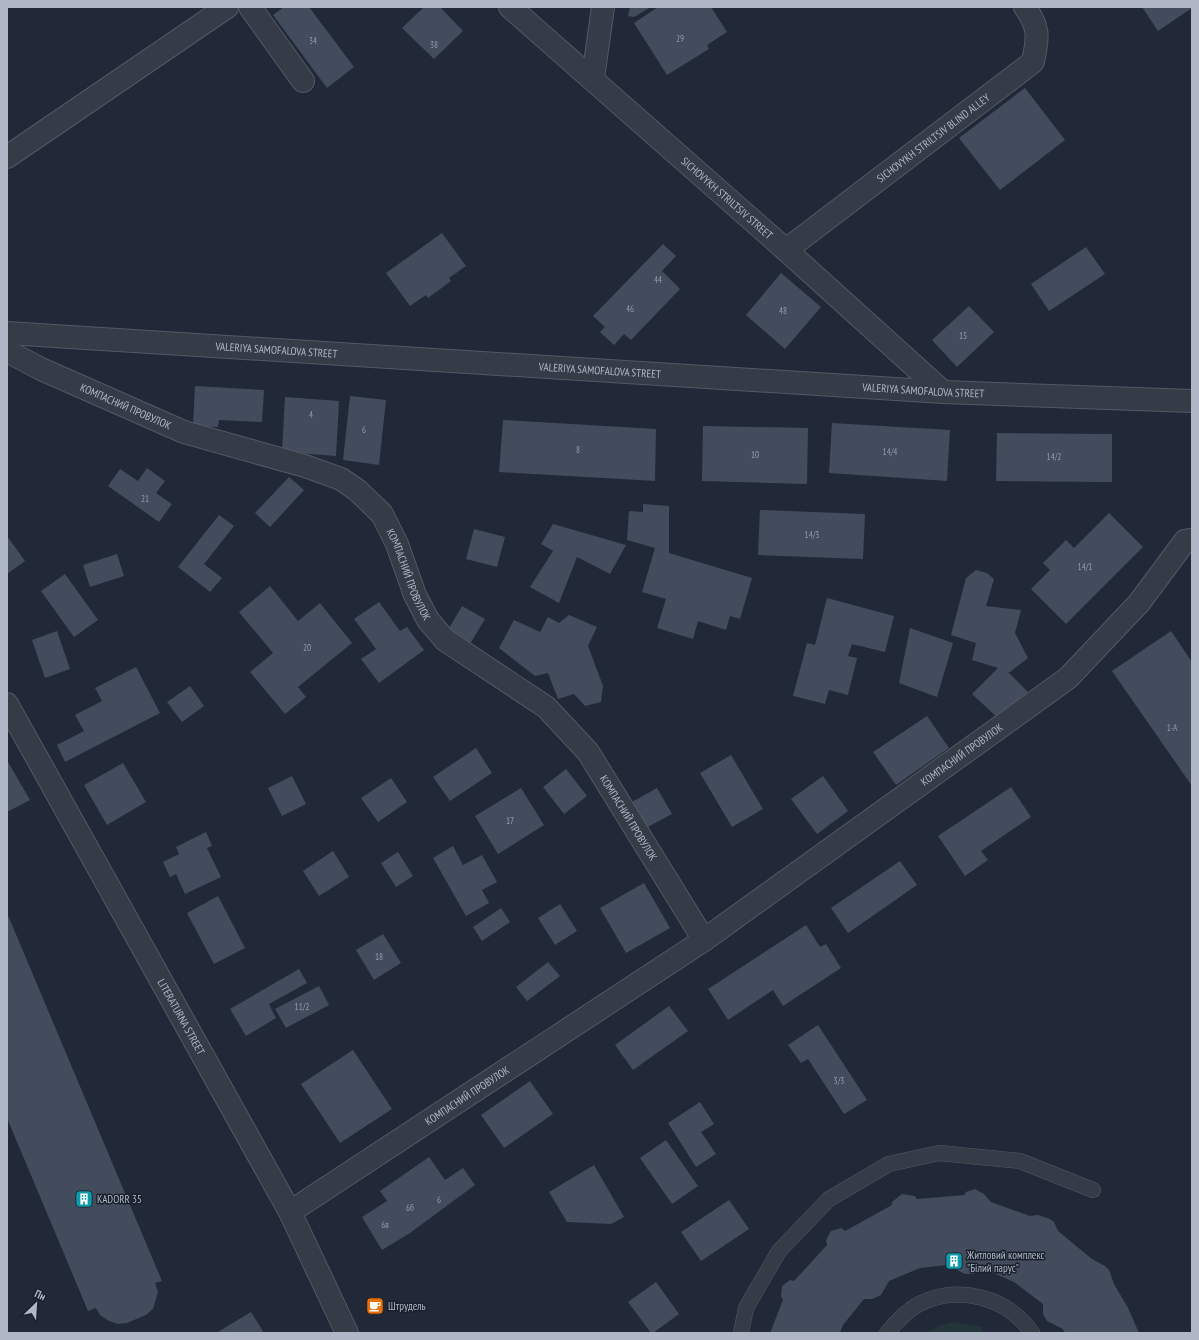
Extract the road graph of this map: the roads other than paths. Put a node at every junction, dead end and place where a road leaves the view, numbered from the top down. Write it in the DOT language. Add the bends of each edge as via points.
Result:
graph roads {
  1 [pos="227,7"];
  2 [pos="250,7"];
  3 [pos="510,7"];
  4 [pos="603,7"];
  5 [pos="1025,7"];
  6 [pos="593,78"];
  7 [pos="303,81"];
  8 [pos="7,157"];
  9 [pos="786,250"];
  10 [pos="7,333"];
  11 [pos="7,351"];
  12 [pos="943,392"];
  13 [pos="1192,401"];
  14 [pos="1192,540"];
  15 [pos="7,704"];
  16 [pos="704,940"];
  17 [pos="1093,1190"];
  18 [pos="290,1212"];
  19 [pos="347,1333"];
  20 [pos="741,1333"];
  21 [pos="887,1333"];
  22 [pos="1032,1333"];
  1 -- 8 [label="street"];
  2 -- 7 [label="street"];
  3 -- 6 [label="street, SICHOVYKH STRILTSIV STREET"];
  4 -- 6 [label="street"];
  5 -- 9 [label="street, SICHOVYKH STRILTSIV BLIND ALLEY" via="1038,36 1033,62"];
  6 -- 9 [label="street, SICHOVYKH STRILTSIV STREET"];
  9 -- 12 [label="street, SICHOVYKH STRILTSIV STREET"];
  10 -- 12 [label="street, VALERIYA SAMOFALOVA STREET"];
  11 -- 16 [label="street, КОМПАСНИЙ ПРОВУЛОК" via="41,369 184,432 306,466 341,480 357,490 382,514 428,620 445,640 546,707 588,752"];
  12 -- 13 [label="street, VALERIYA SAMOFALOVA STREET"];
  14 -- 16 [label="street, КОМПАСНИЙ ПРОВУЛОК" via="1185,541 1139,603 1068,678"];
  15 -- 18 [label="street, LITERATURNA STREET"];
  16 -- 18 [label="street, КОМПАСНИЙ ПРОВУЛОК"];
  17 -- 20 [label="lane" via="1020,1161 939,1153 889,1164 829,1199 779,1251 746,1308"];
  18 -- 19 [label="street, LITERATURNA STREET"];
  21 -- 22 [label="lane" via="900,1317 919,1304 941,1296 965,1295 988,1299 1009,1310"];
}
